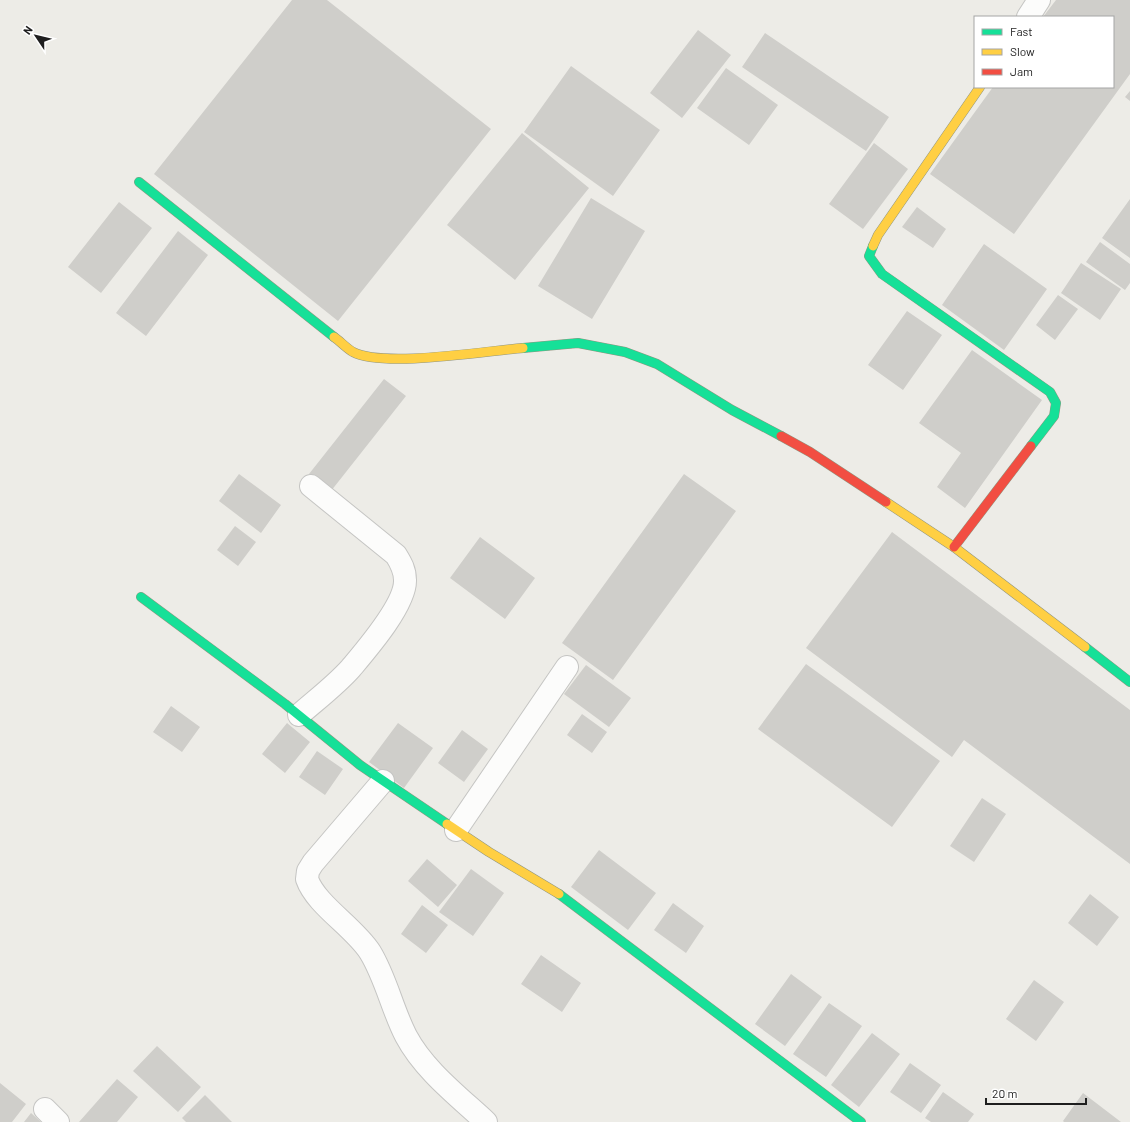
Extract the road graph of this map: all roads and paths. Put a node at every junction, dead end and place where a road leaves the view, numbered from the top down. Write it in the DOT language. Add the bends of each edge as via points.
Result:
graph roads {
  1 [pos="1039,0"];
  2 [pos="1029,16"];
  3 [pos="979,88"];
  4 [pos="139,182"];
  5 [pos="311,486"];
  6 [pos="954,547"];
  7 [pos="141,597"];
  8 [pos="567,667"];
  9 [pos="1130,682"];
  10 [pos="299,715"];
  11 [pos="384,781"];
  12 [pos="456,830"];
  13 [pos="486,1122"];
  14 [pos="861,1122"];
  1 -- 2 [label="street"];
  3 -- 6 [label="street" via="878,235 869,256 882,274 1050,392 1056,402 1054,416"];
  4 -- 6 [label="street" via="353,352 375,358 402,359 578,343 625,352 657,364 732,410 810,452"];
  5 -- 10 [label="street" via="396,555 403,567 406,581 393,615 355,662"];
  6 -- 9 [label="street"];
  7 -- 10 [label="street"];
  8 -- 12 [label="street"];
  10 -- 11 [label="street" via="360,765"];
  11 -- 12 [label="street"];
  11 -- 13 [label="street" via="313,863 307,879 316,895 370,952 406,1036 419,1057"];
  12 -- 14 [label="street" via="568,899"];
}
